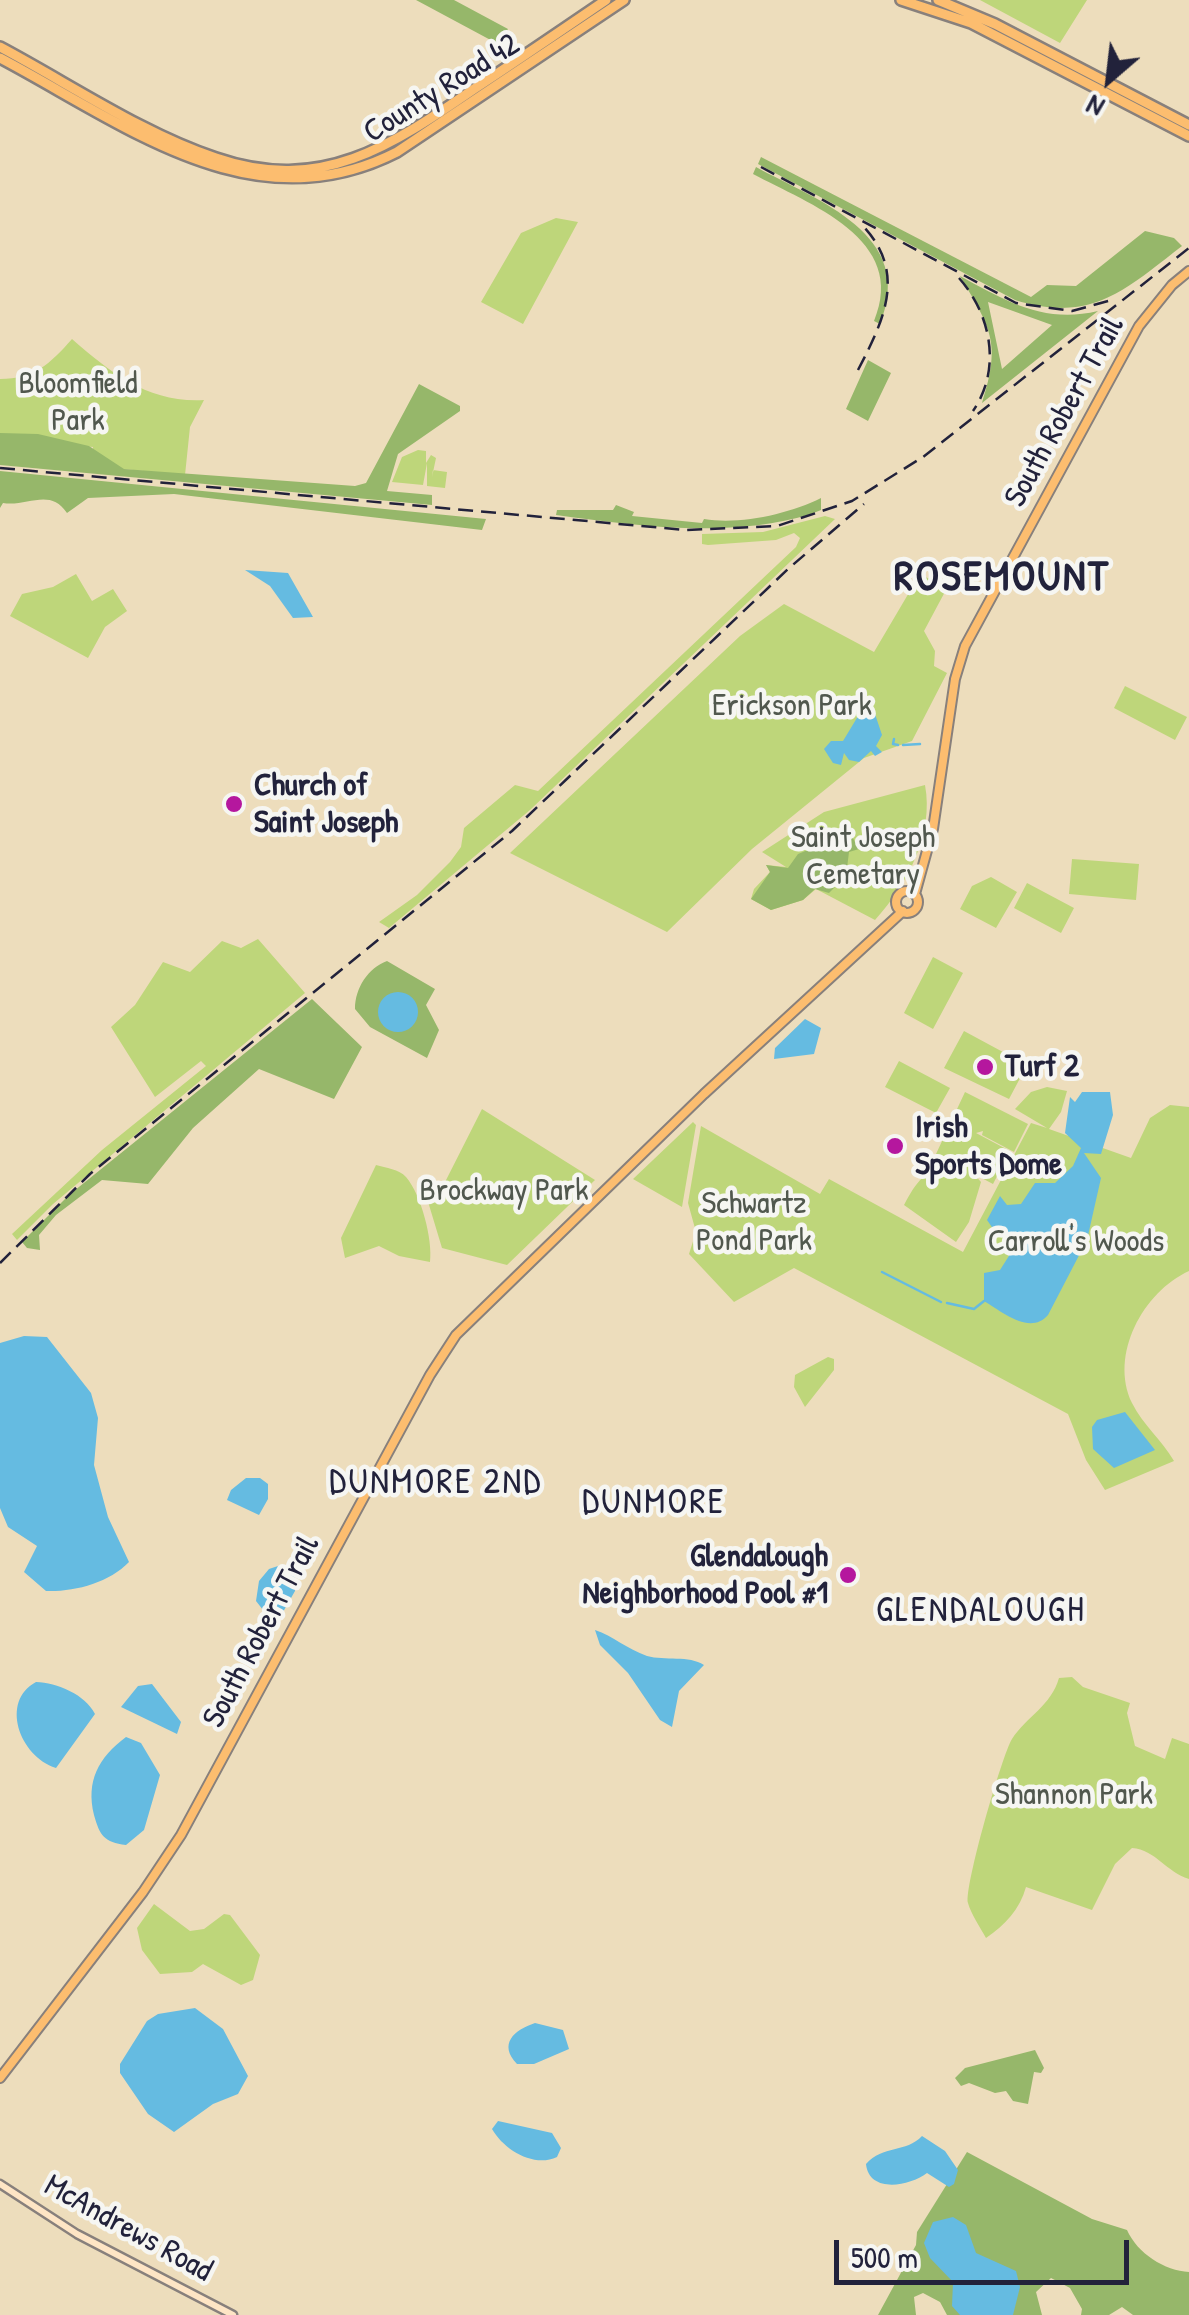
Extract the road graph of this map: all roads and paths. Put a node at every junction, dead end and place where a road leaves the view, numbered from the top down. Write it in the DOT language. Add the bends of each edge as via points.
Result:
graph roads {
  1 [pos="606,0"];
  2 [pos="624,0"];
  3 [pos="901,0"];
  4 [pos="938,0"];
  5 [pos="0,47"];
  6 [pos="0,58"];
  7 [pos="1189,125"];
  8 [pos="1189,136"];
  9 [pos="1189,271"];
  10 [pos="911,892"];
  11 [pos="900,908"];
  12 [pos="0,2078"];
  13 [pos="0,2184"];
  14 [pos="233,2315"];
  1 -- 5 [label="highway, County Road 42" via="394,143 301,170 205,155"];
  2 -- 6 [label="highway, County Road 42" via="396,152 356,170 302,179 243,176 202,164"];
  3 -- 8 [label="highway" via="971,23"];
  4 -- 7 [label="highway"];
  9 -- 10 [label="main road, South Robert Trail" via="1139,326 965,646 933,829"];
  10 -- 11 [label="main road" via="900,894"];
  10 -- 11 [label="main road" via="917,907"];
  11 -- 12 [label="main road, South Robert Trail" via="484,1304 442,1354 181,1835"];
  13 -- 14 [label="main road, McAndrews Road" via="77,2234"];
}
